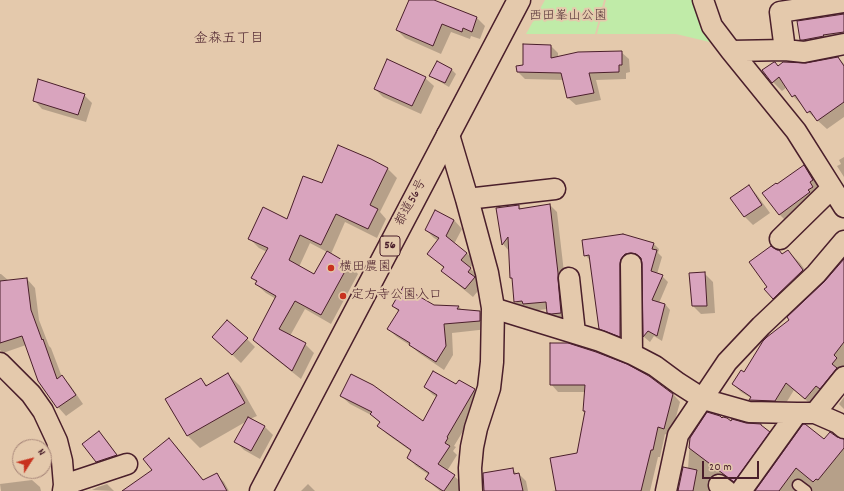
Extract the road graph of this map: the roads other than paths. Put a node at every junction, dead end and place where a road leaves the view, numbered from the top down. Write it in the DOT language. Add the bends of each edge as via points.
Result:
graph roads {
  1 [pos="519,0"];
  2 [pos="703,0"];
  3 [pos="844,2"];
  4 [pos="844,44"];
  5 [pos="785,50"];
  6 [pos="731,51"];
  7 [pos="448,135"];
  8 [pos="832,188"];
  9 [pos="555,189"];
  10 [pos="467,199"];
  11 [pos="844,207"];
  12 [pos="780,240"];
  13 [pos="844,241"];
  14 [pos="631,264"];
  15 [pos="569,278"];
  16 [pos="493,308"];
  17 [pos="575,333"];
  18 [pos="632,354"];
  19 [pos="0,363"];
  20 [pos="844,376"];
  21 [pos="703,399"];
  22 [pos="806,413"];
  23 [pos="844,428"];
  24 [pos="127,464"];
  25 [pos="64,488"];
  26 [pos="261,491"];
  27 [pos="470,491"];
  28 [pos="666,491"];
  29 [pos="741,491"];
  1 -- 7 [label="main road, 都道56号 / 56"];
  2 -- 6 [label="street" via="712,26"];
  3 -- 5 [label="street" via="780,12"];
  4 -- 5 [label="street" via="804,52"];
  5 -- 6 [label="street"];
  6 -- 8 [label="street" via="796,131"];
  7 -- 10 [label="main road"];
  7 -- 26 [label="main road, 都道56号 / 56"];
  8 -- 11 [label="street"];
  8 -- 12 [label="street"];
  9 -- 10 [label="street"];
  10 -- 16 [label="main road" via="487,273"];
  13 -- 21 [label="street" via="816,274 727,362"];
  14 -- 18 [label="street"];
  15 -- 17 [label="street"];
  16 -- 17 [label="street"];
  16 -- 27 [label="main road" via="492,368 472,448"];
  17 -- 18 [label="street"];
  18 -- 21 [label="street" via="655,366"];
  19 -- 25 [label="street" via="44,411 57,441"];
  20 -- 22 [label="street"];
  21 -- 22 [label="street" via="749,412"];
  21 -- 28 [label="street" via="678,435"];
  22 -- 23 [label="street" via="838,423"];
  22 -- 29 [label="street"];
  24 -- 25 [label="street"];
}
